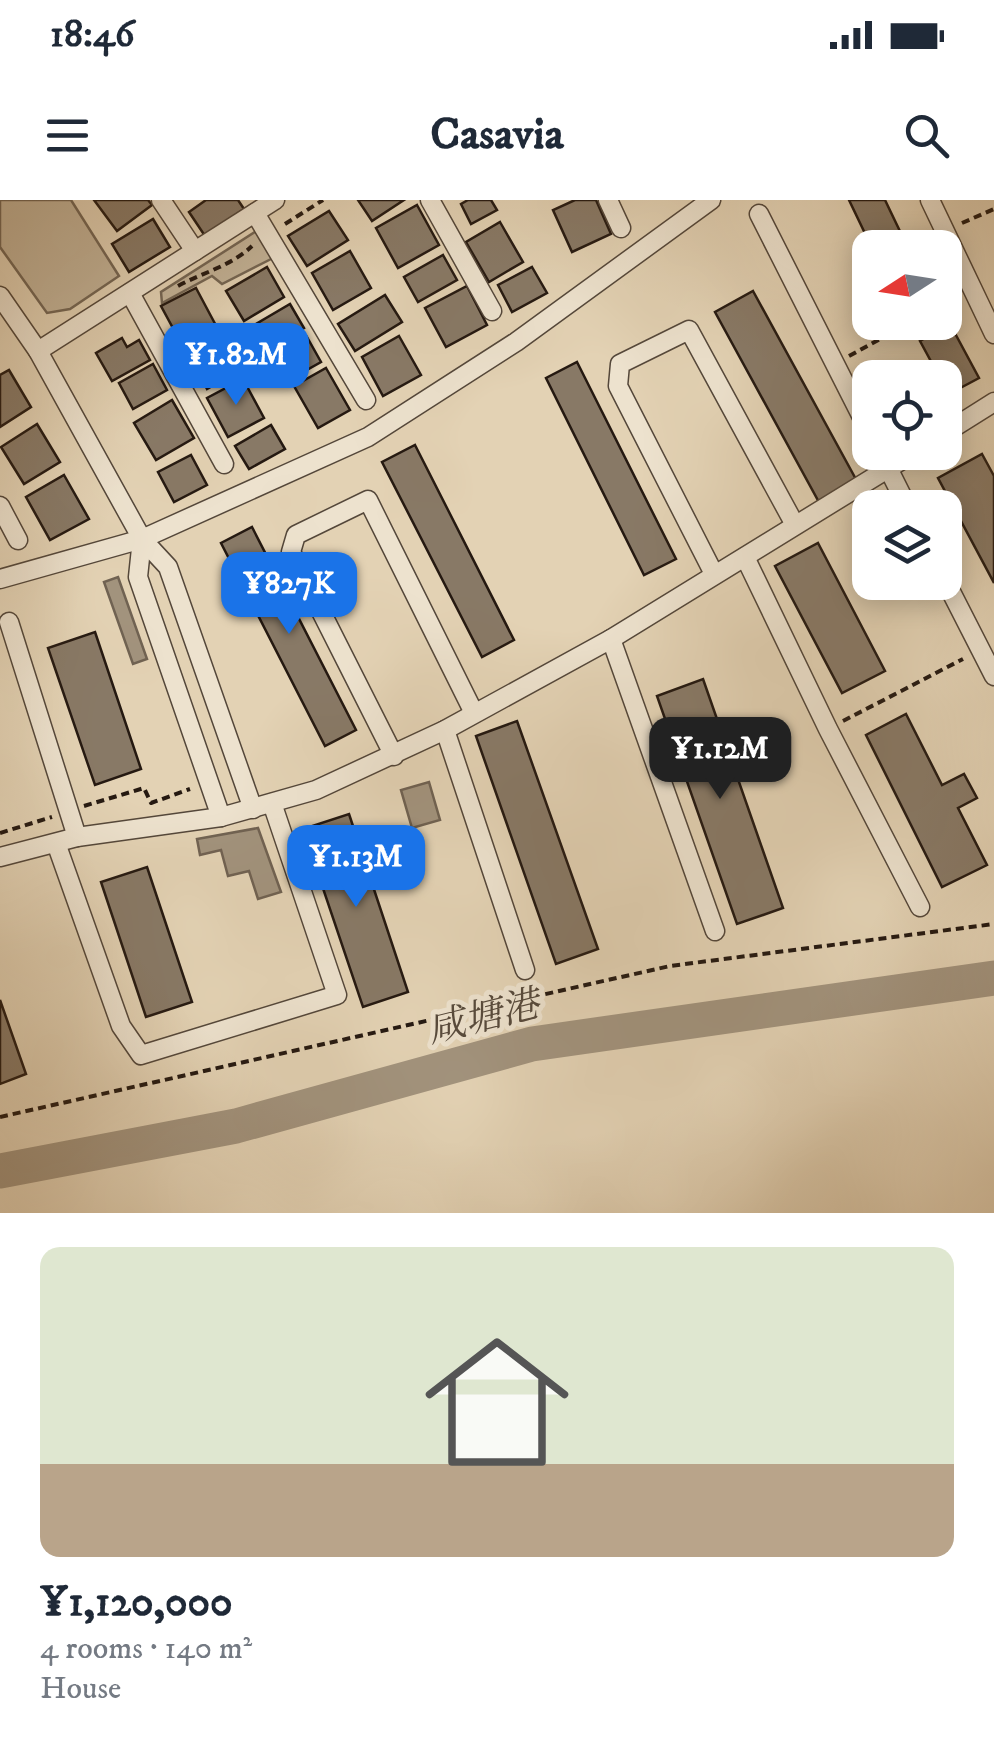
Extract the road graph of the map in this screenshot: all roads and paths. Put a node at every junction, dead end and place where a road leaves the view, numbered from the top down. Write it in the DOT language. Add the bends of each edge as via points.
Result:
graph roads {
  1 [pos="162,200"];
  2 [pos="275,200"];
  3 [pos="323,200"];
  4 [pos="430,200"];
  5 [pos="608,200"];
  6 [pos="712,200"];
  7 [pos="930,200"];
  8 [pos="994,209"];
  9 [pos="255,212"];
  10 [pos="758,214"];
  11 [pos="622,228"];
  12 [pos="944,230"];
  13 [pos="268,234"];
  14 [pos="195,251"];
  15 [pos="962,267"];
  16 [pos="170,290"];
  17 [pos="130,293"];
  18 [pos="0,296"];
  19 [pos="492,311"];
  20 [pos="994,334"];
  21 [pos="878,340"];
  22 [pos="38,352"];
  23 [pos="835,364"];
  24 [pos="852,397"];
  25 [pos="366,400"];
  26 [pos="994,402"];
  27 [pos="962,422"];
  28 [pos="224,464"];
  29 [pos="872,470"];
  30 [pos="0,506"];
  31 [pos="796,525"];
  32 [pos="142,539"];
  33 [pos="18,540"];
  34 [pos="745,556"];
  35 [pos="714,574"];
  36 [pos="0,579"];
  37 [pos="955,600"];
  38 [pos="9,622"];
  39 [pos="611,638"];
  40 [pos="981,650"];
  41 [pos="994,676"];
  42 [pos="474,712"];
  43 [pos="828,728"];
  44 [pos="445,730"];
  45 [pos="394,756"];
  46 [pos="209,783"];
  47 [pos="272,804"];
  48 [pos="254,809"];
  49 [pos="69,811"];
  50 [pos="221,817"];
  51 [pos="0,833"];
  52 [pos="77,837"];
  53 [pos="56,843"];
  54 [pos="0,856"];
  55 [pos="920,906"];
  56 [pos="994,924"];
  57 [pos="715,932"];
  58 [pos="526,970"];
  59 [pos="0,1117"];
  1 -- 14 [label="street"];
  2 -- 9 [label="street"];
  3 -- 13 [label="path"];
  4 -- 19 [label="street"];
  5 -- 11 [label="street"];
  6 -- 32 [label="street" via="516,342 368,437"];
  7 -- 12 [label="street"];
  8 -- 12 [label="path"];
  9 -- 13 [label="street"];
  9 -- 14 [label="street"];
  10 -- 23 [label="street"];
  13 -- 16 [label="path" via="234,263"];
  13 -- 25 [label="street"];
  14 -- 17 [label="street"];
  15 -- 20 [label="street"];
  17 -- 22 [label="street"];
  17 -- 28 [label="street"];
  18 -- 22 [label="street"];
  21 -- 23 [label="path"];
  22 -- 32 [label="street"];
  23 -- 24 [label="street"];
  26 -- 27 [label="street"];
  29 -- 31 [label="street"];
  30 -- 33 [label="street"];
  31 -- 34 [label="street"];
  31 -- 35 [label="street" via="689,330 620,364 618,386"];
  32 -- 36 [label="street"];
  32 -- 46 [label="street" via="138,577"];
  32 -- 48 [label="street" via="168,567"];
  34 -- 35 [label="street"];
  34 -- 43 [label="street"];
  35 -- 39 [label="street"];
  37 -- 40 [label="street"];
  38 -- 49 [label="street"];
  39 -- 42 [label="street"];
  39 -- 57 [label="street"];
  40 -- 41 [label="street"];
  40 -- 43 [label="path"];
  42 -- 44 [label="street"];
  42 -- 45 [label="street" via="368,500 296,535 292,552"];
  43 -- 55 [label="street"];
  44 -- 45 [label="street"];
  44 -- 58 [label="street"];
  45 -- 47 [label="street"];
  46 -- 49 [label="path" via="151,803 144,788"];
  46 -- 50 [label="street"];
  47 -- 48 [label="street"];
  47 -- 53 [label="street" via="338,995 141,1056 121,1026"];
  48 -- 50 [label="street"];
  49 -- 51 [label="path"];
  49 -- 52 [label="street"];
  50 -- 52 [label="street"];
  52 -- 53 [label="street"];
  53 -- 54 [label="street"];
  56 -- 59 [label="path" via="670,966"];
}
